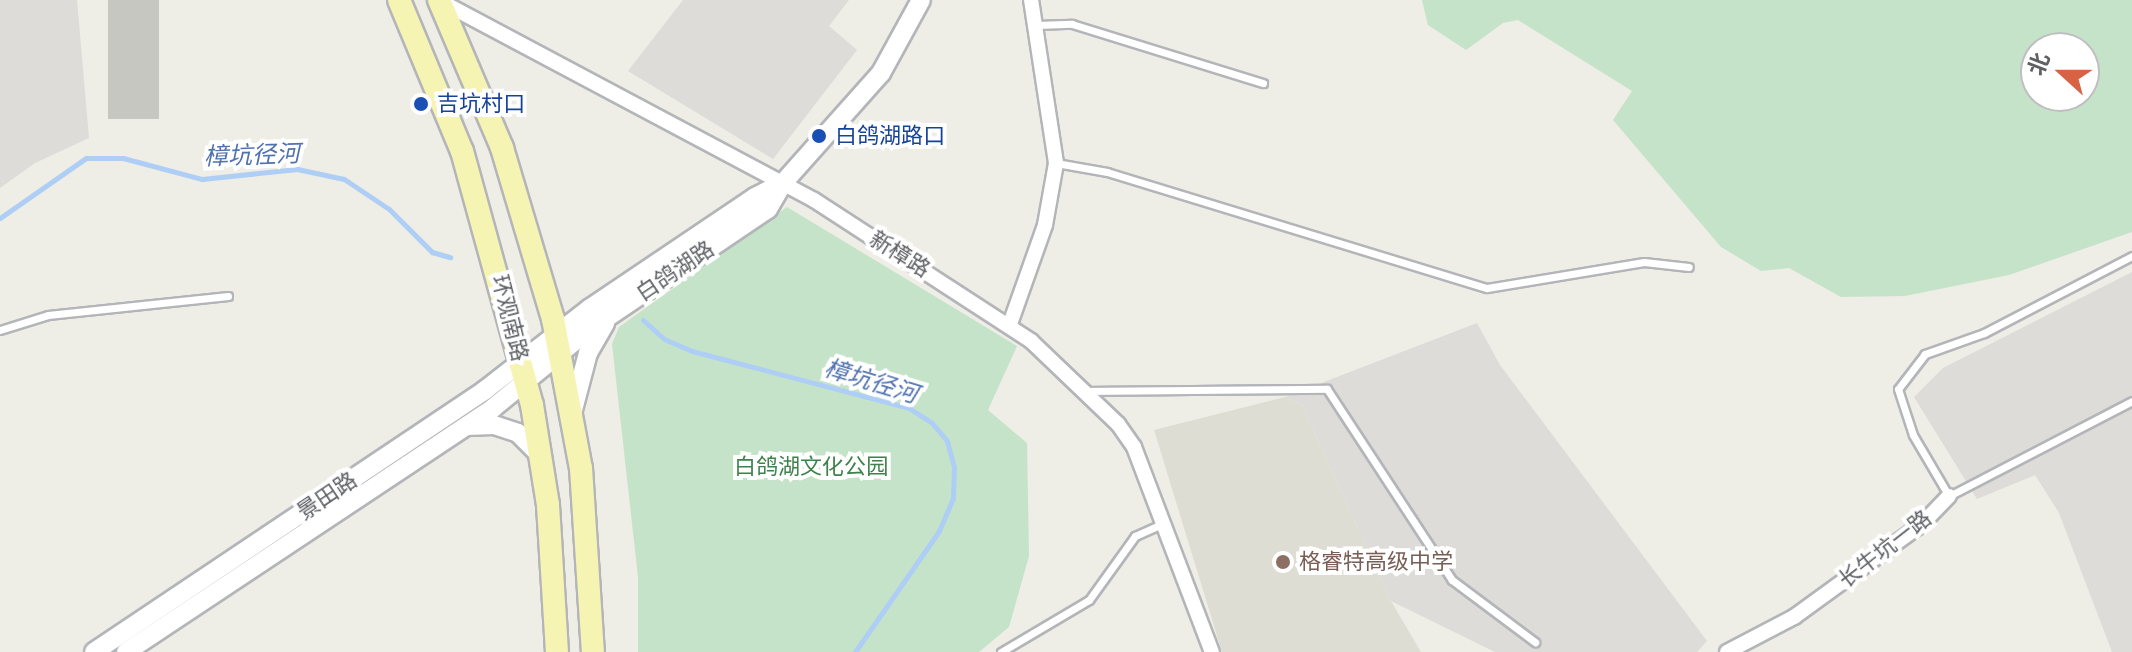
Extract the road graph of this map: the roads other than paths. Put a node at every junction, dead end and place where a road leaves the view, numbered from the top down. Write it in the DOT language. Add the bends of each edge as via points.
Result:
graph roads {
  1 [pos="399,0"];
  2 [pos="439,0"];
  3 [pos="921,0"];
  4 [pos="1031,0"];
  5 [pos="1036,25"];
  6 [pos="1263,83"];
  7 [pos="1056,163"];
  8 [pos="783,183"];
  9 [pos="2132,256"];
  10 [pos="1689,267"];
  11 [pos="228,296"];
  12 [pos="613,314"];
  13 [pos="1010,324"];
  14 [pos="0,330"];
  15 [pos="558,344"];
  16 [pos="523,372"];
  17 [pos="1083,391"];
  18 [pos="2132,401"];
  19 [pos="573,413"];
  20 [pos="464,426"];
  21 [pos="541,456"];
  22 [pos="1949,496"];
  23 [pos="1164,523"];
  24 [pos="1535,642"];
  25 [pos="94,652"];
  26 [pos="126,652"];
  27 [pos="557,652"];
  28 [pos="593,652"];
  29 [pos="1001,652"];
  30 [pos="1212,652"];
  31 [pos="1727,652"];
  1 -- 16 [label="main road, 环观南路" via="462,151"];
  2 -- 8 [label="street, 新樟路"];
  2 -- 15 [label="main road, 环观南路" via="502,148"];
  3 -- 8 [label="street, 白鸽湖路" via="901,41 858,103"];
  4 -- 5 [label="street"];
  5 -- 6 [label="lane" via="1072,24"];
  5 -- 7 [label="street"];
  7 -- 10 [label="lane" via="1107,172 1487,288 1644,262"];
  7 -- 13 [label="street" via="1045,225"];
  8 -- 12 [label="street, 白鸽湖路" via="768,209"];
  8 -- 13 [label="street, 新樟路"];
  8 -- 15 [label="street, 白鸽湖路" via="755,197"];
  9 -- 22 [label="lane, 长牛坑一路" via="1984,333 1925,354 1909,368 1898,389 1913,435"];
  11 -- 14 [label="lane" via="73,312"];
  12 -- 15 [label="street, 白鸽湖路"];
  12 -- 19 [label="street" via="588,353"];
  13 -- 17 [label="street, 新樟路"];
  15 -- 16 [label="street, 景田路"];
  15 -- 19 [label="main road, 环观南路"];
  16 -- 20 [label="street, 景田路"];
  16 -- 21 [label="main road, 环观南路"];
  16 -- 25 [label="street, 景田路"];
  17 -- 23 [label="street, 新樟路" via="1134,447"];
  17 -- 24 [label="lane" via="1327,389 1452,580"];
  18 -- 22 [label="lane"];
  19 -- 28 [label="main road, 环观南路" via="586,510"];
  20 -- 21 [label="street" via="494,425 518,433"];
  20 -- 26 [label="street, 景田路"];
  21 -- 27 [label="main road, 环观南路"];
  22 -- 31 [label="street, 长牛坑一路" via="1922,524 1794,617"];
  23 -- 29 [label="lane" via="1135,536 1089,600"];
  23 -- 30 [label="street, 新樟路"];
}
